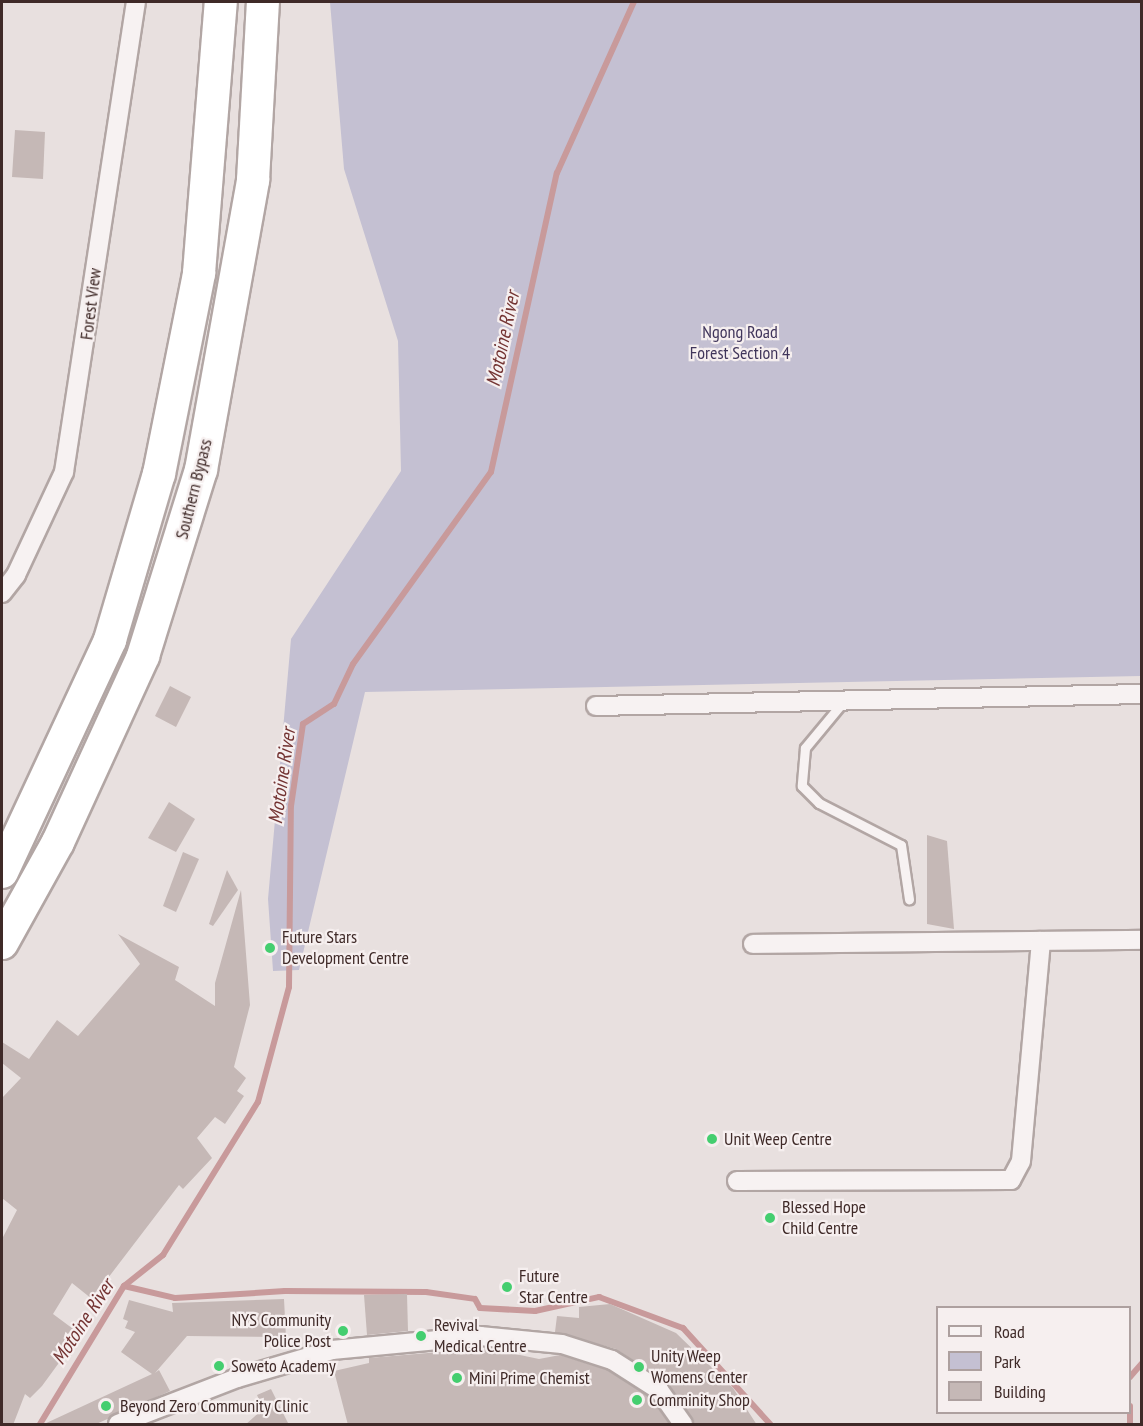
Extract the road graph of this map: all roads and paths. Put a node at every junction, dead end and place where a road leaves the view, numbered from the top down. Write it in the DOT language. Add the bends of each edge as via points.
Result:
graph roads {
  1 [pos="136,2"];
  2 [pos="222,2"];
  3 [pos="263,2"];
  4 [pos="2,593"];
  5 [pos="1142,694"];
  6 [pos="844,700"];
  7 [pos="596,706"];
  8 [pos="2,872"];
  9 [pos="909,899"];
  10 [pos="1142,940"];
  11 [pos="1041,941"];
  12 [pos="2,942"];
  13 [pos="753,944"];
  14 [pos="737,1181"];
  15 [pos="118,1425"];
  16 [pos="683,1425"];
  1 -- 4 [label="street, Forest View" via="64,472 16,575"];
  2 -- 8 [label="highway, Southern Bypass" via="199,273 159,474 110,640"];
  3 -- 12 [label="highway, Southern Bypass" via="253,180 201,470 134,677 58,842"];
  5 -- 6 [label="street"];
  6 -- 7 [label="street"];
  6 -- 9 [label="lane" via="804,748 802,786 819,803 901,845"];
  10 -- 11 [label="street"];
  11 -- 13 [label="street"];
  11 -- 14 [label="street" via="1021,1161 1011,1180"];
  15 -- 16 [label="street" via="237,1378 332,1350 480,1336 562,1344 612,1360 659,1390"];
}
